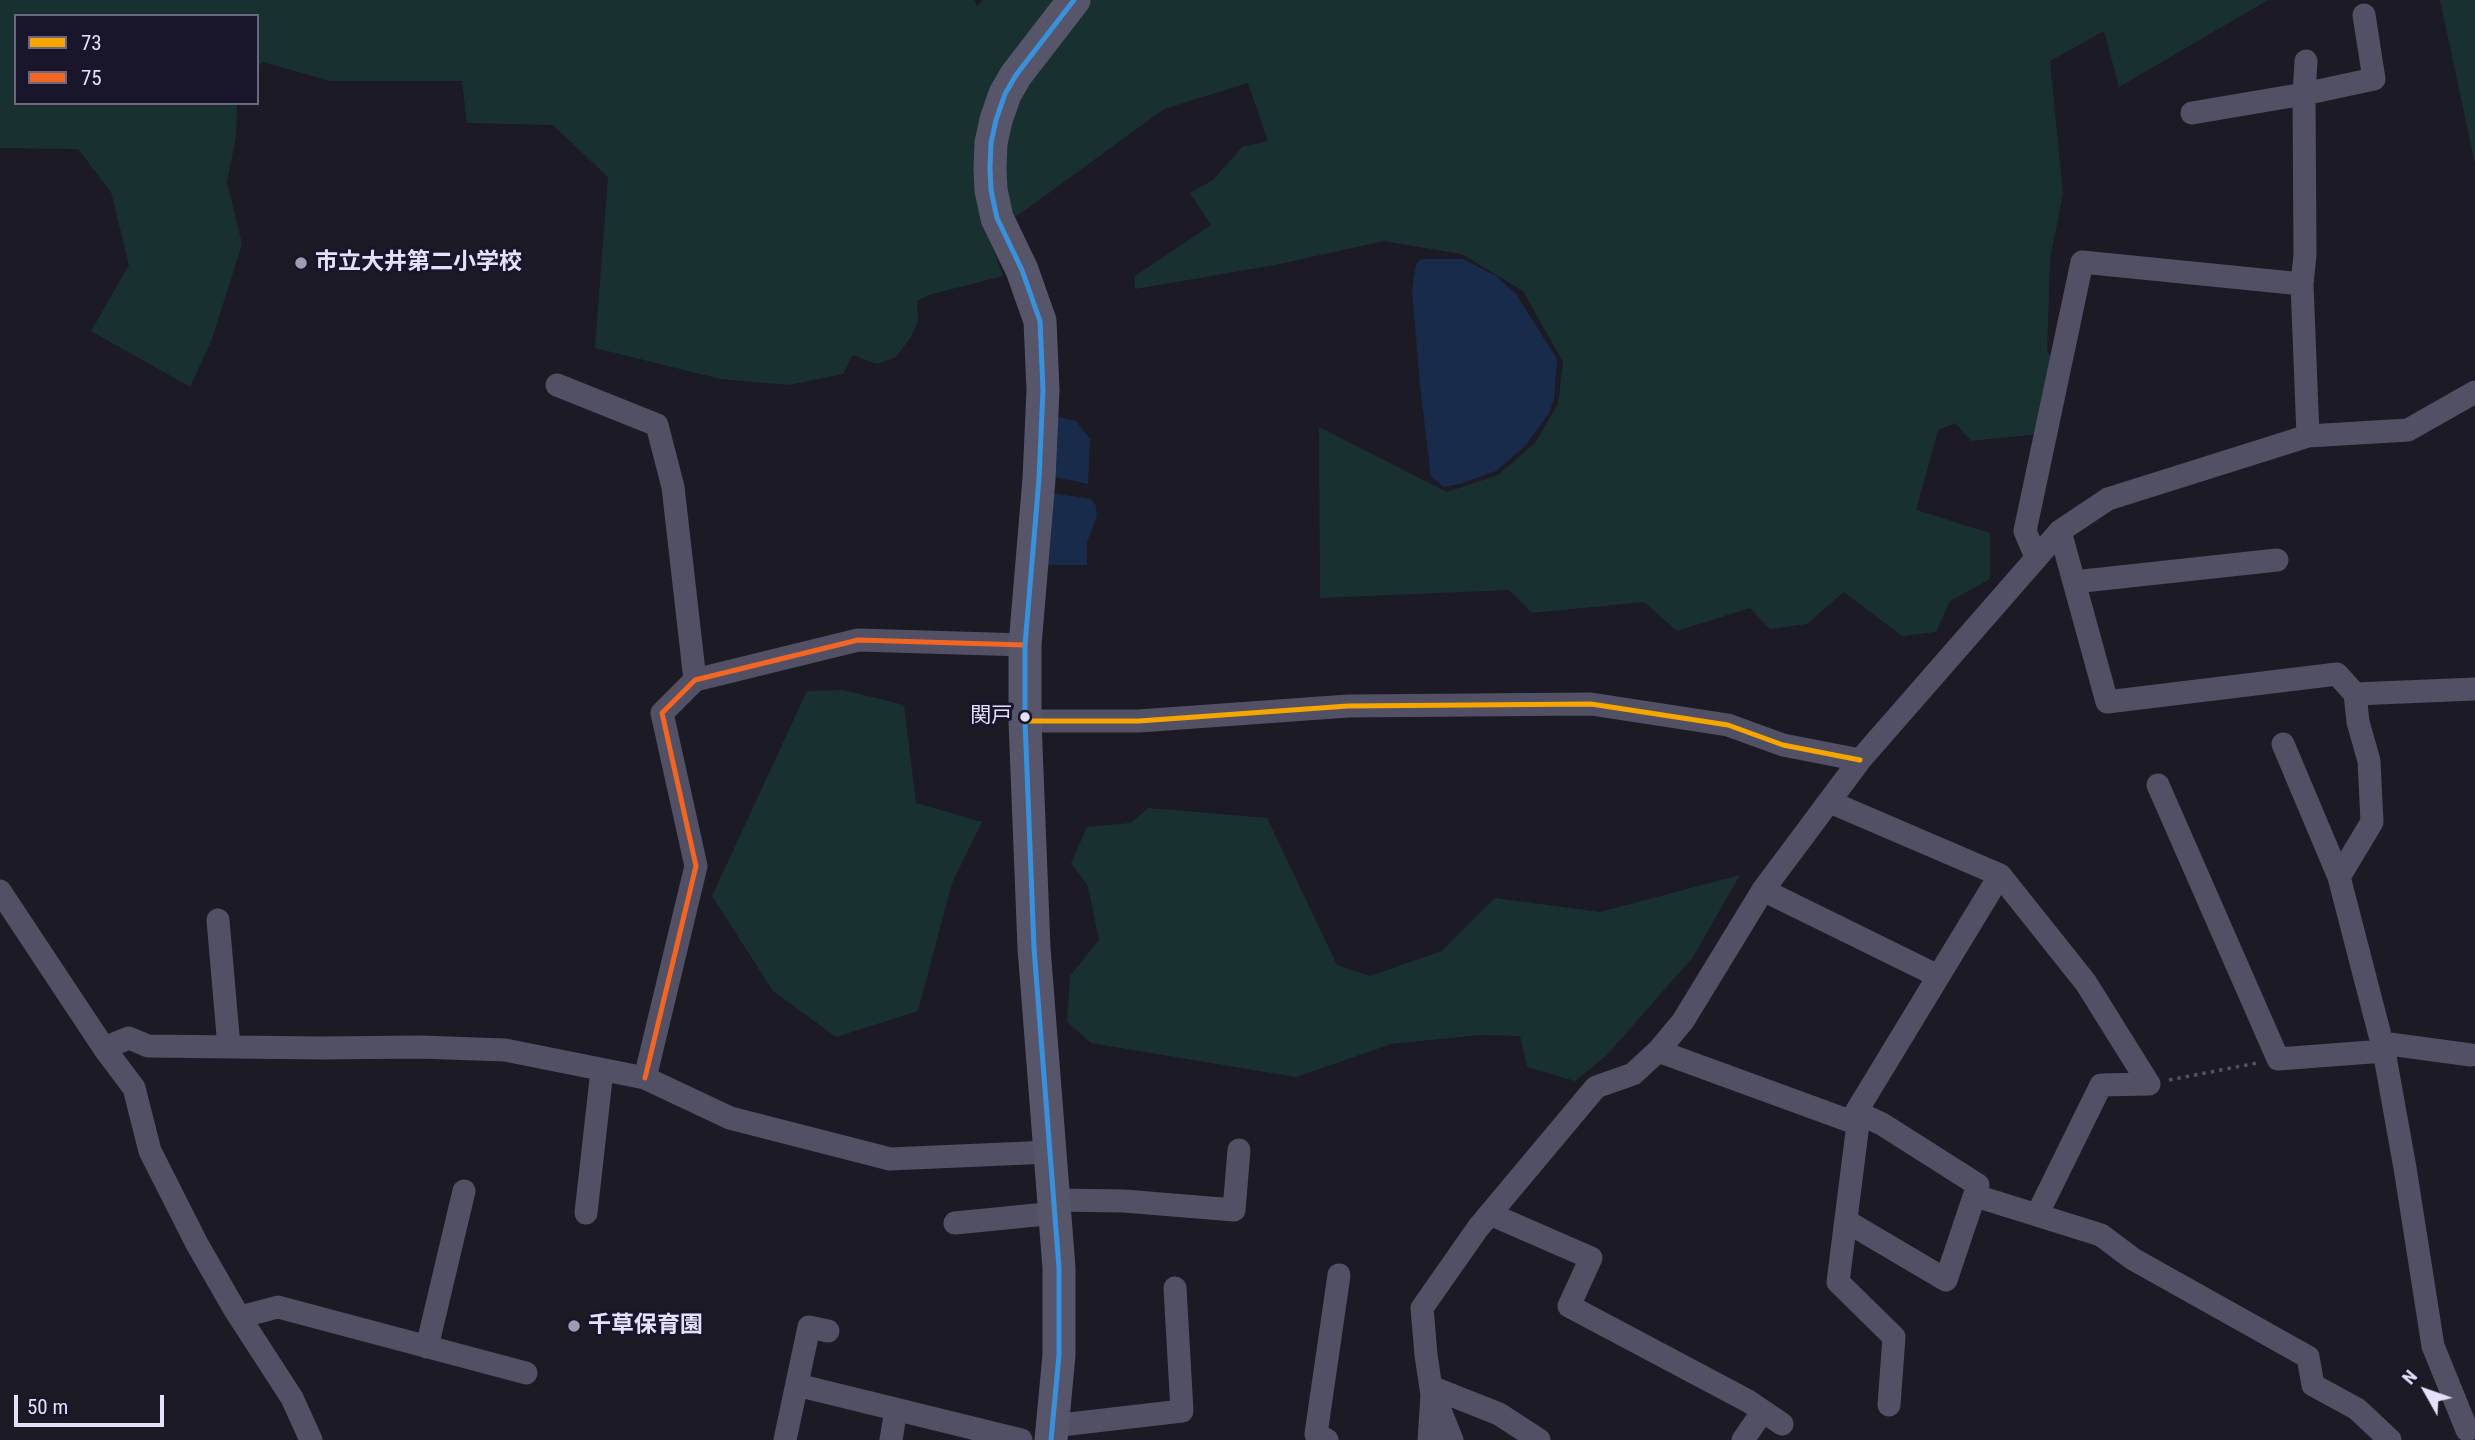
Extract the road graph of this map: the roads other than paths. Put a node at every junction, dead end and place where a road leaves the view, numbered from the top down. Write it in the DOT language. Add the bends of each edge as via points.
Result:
graph roads {
  1 [pos="1074,0"];
  2 [pos="2364,16"];
  3 [pos="2306,61"];
  4 [pos="2304,94"];
  5 [pos="2192,113"];
  6 [pos="2302,284"];
  7 [pos="557,385"];
  8 [pos="2475,392"];
  9 [pos="2308,436"];
  10 [pos="2060,531"];
  11 [pos="2036,557"];
  12 [pos="2277,560"];
  13 [pos="2074,582"];
  14 [pos="1025,645"];
  15 [pos="695,680"];
  16 [pos="2475,689"];
  17 [pos="2354,694"];
  18 [pos="1025,721"];
  19 [pos="2283,744"];
  20 [pos="1860,760"];
  21 [pos="2158,785"];
  22 [pos="1830,802"];
  23 [pos="2000,875"];
  24 [pos="2339,877"];
  25 [pos="1763,890"];
  26 [pos="0,891"];
  27 [pos="218,920"];
  28 [pos="1938,976"];
  29 [pos="229,1047"];
  30 [pos="2383,1047"];
  31 [pos="104,1048"];
  32 [pos="1657,1051"];
  33 [pos="2471,1055"];
  34 [pos="602,1069"];
  35 [pos="645,1078"];
  36 [pos="1857,1118"];
  37 [pos="1239,1150"];
  38 [pos="1050,1152"];
  39 [pos="464,1191"];
  40 [pos="1976,1196"];
  41 [pos="1056,1206"];
  42 [pos="586,1213"];
  43 [pos="1490,1214"];
  44 [pos="2037,1214"];
  45 [pos="1846,1221"];
  46 [pos="955,1223"];
  47 [pos="1339,1275"];
  48 [pos="1175,1287"];
  49 [pos="240,1317"];
  50 [pos="828,1331"];
  51 [pos="427,1347"];
  52 [pos="526,1373"];
  53 [pos="797,1385"];
  54 [pos="1431,1387"];
  55 [pos="1889,1405"];
  56 [pos="896,1409"];
  57 [pos="1763,1411"];
  58 [pos="1782,1424"];
  59 [pos="2467,1431"];
  60 [pos="1051,1433"];
  61 [pos="311,1440"];
  62 [pos="785,1440"];
  63 [pos="891,1440"];
  64 [pos="1021,1440"];
  65 [pos="1327,1440"];
  66 [pos="1429,1440"];
  67 [pos="1452,1440"];
  68 [pos="1539,1440"];
  69 [pos="1743,1440"];
  70 [pos="2390,1440"];
  1 -- 14 [label="main road" via="1016,75 1005,94 991,143 991,190 998,218 1040,321 1039,479"];
  2 -- 4 [label="street" via="2374,79"];
  3 -- 4 [label="street"];
  4 -- 5 [label="street"];
  4 -- 6 [label="street"];
  6 -- 9 [label="street"];
  6 -- 11 [label="street" via="2082,262 2025,531"];
  7 -- 15 [label="street" via="657,425 673,487"];
  8 -- 9 [label="street" via="2408,430"];
  9 -- 10 [label="street" via="2108,499"];
  10 -- 11 [label="street"];
  10 -- 13 [label="street"];
  11 -- 20 [label="street"];
  12 -- 13 [label="street"];
  13 -- 17 [label="street" via="2107,702 2337,674"];
  14 -- 15 [label="street" via="858,640"];
  14 -- 18 [label="main road"];
  15 -- 35 [label="street" via="662,713 696,866"];
  16 -- 17 [label="street"];
  17 -- 24 [label="street" via="2369,761 2372,822"];
  18 -- 20 [label="street" via="1139,721 1348,706 1591,704 1728,725 1783,745"];
  18 -- 38 [label="main road" via="1034,948"];
  19 -- 24 [label="street"];
  20 -- 22 [label="street"];
  21 -- 30 [label="street" via="2278,1059"];
  22 -- 23 [label="street"];
  22 -- 25 [label="street"];
  23 -- 28 [label="street"];
  23 -- 44 [label="street" via="2087,984 2150,1084 2101,1085"];
  24 -- 30 [label="street"];
  25 -- 28 [label="street"];
  25 -- 32 [label="street" via="1683,1021"];
  26 -- 31 [label="street"];
  27 -- 29 [label="street"];
  28 -- 36 [label="street"];
  29 -- 31 [label="street" via="148,1046 129,1038"];
  29 -- 34 [label="street" via="505,1050"];
  30 -- 33 [label="street"];
  30 -- 59 [label="street" via="2433,1346"];
  31 -- 49 [label="street" via="134,1088 150,1151"];
  32 -- 36 [label="street"];
  32 -- 43 [label="street" via="1633,1074 1597,1087"];
  34 -- 35 [label="street"];
  34 -- 42 [label="street"];
  35 -- 38 [label="street" via="730,1118 890,1159"];
  36 -- 40 [label="street" via="1882,1124 1978,1185"];
  36 -- 45 [label="street"];
  37 -- 41 [label="street" via="1234,1210 1124,1202"];
  38 -- 41 [label="main road"];
  39 -- 51 [label="street"];
  40 -- 44 [label="street"];
  40 -- 45 [label="street" via="1946,1280"];
  41 -- 46 [label="street"];
  41 -- 60 [label="main road" via="1059,1355"];
  43 -- 54 [label="street" via="1422,1308"];
  43 -- 57 [label="street" via="1591,1258 1569,1306"];
  44 -- 70 [label="street" via="2101,1236 2133,1259 2308,1357 2313,1385 2357,1409"];
  45 -- 55 [label="street" via="1838,1282 1894,1337"];
  47 -- 65 [label="street" via="1316,1434"];
  48 -- 60 [label="street" via="1182,1411"];
  49 -- 51 [label="street" via="278,1307"];
  49 -- 61 [label="street" via="292,1398"];
  50 -- 53 [label="street" via="809,1327"];
  51 -- 52 [label="street"];
  53 -- 56 [label="street"];
  53 -- 62 [label="street"];
  54 -- 66 [label="street"];
  54 -- 67 [label="street"];
  54 -- 68 [label="street" via="1499,1414"];
  56 -- 63 [label="street"];
  56 -- 64 [label="street"];
  57 -- 58 [label="street"];
  57 -- 69 [label="street"];
}
